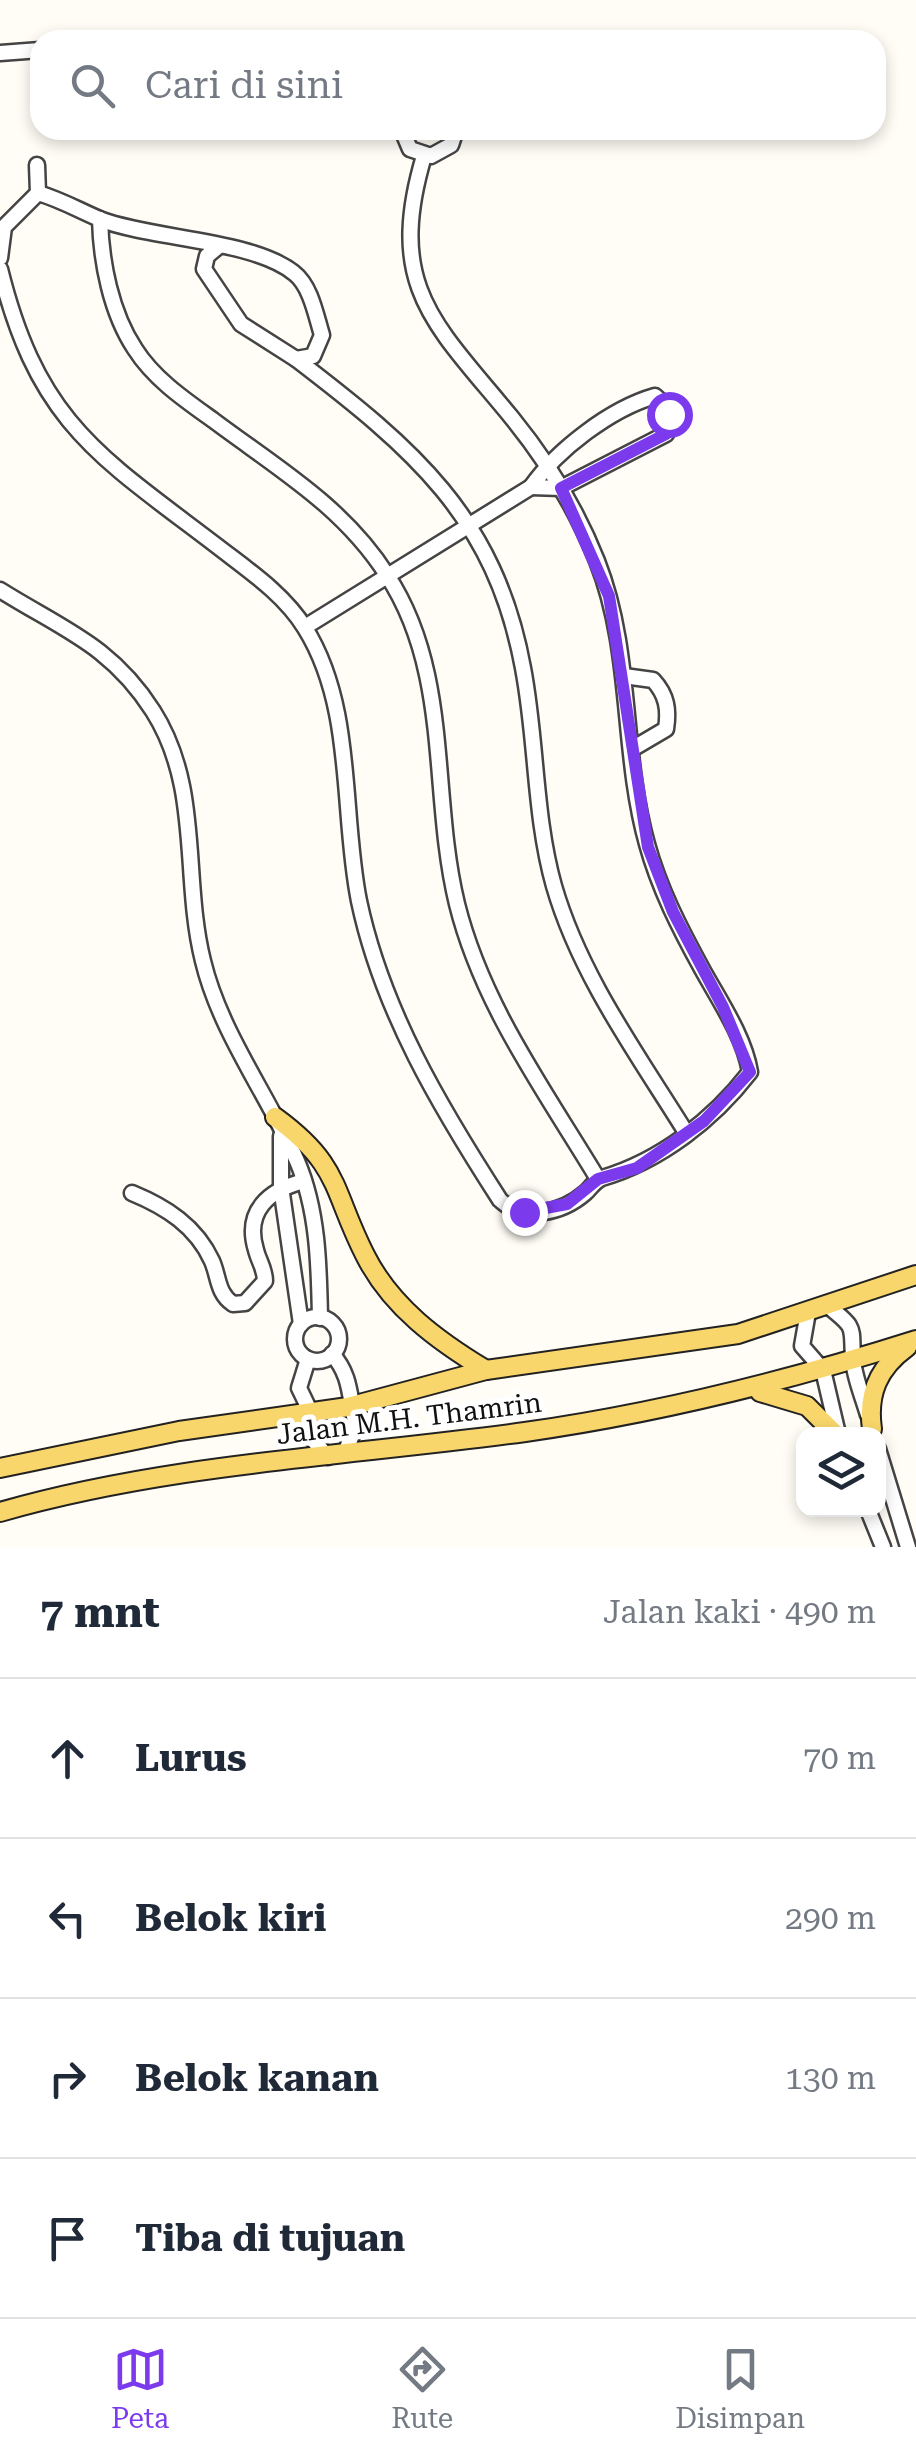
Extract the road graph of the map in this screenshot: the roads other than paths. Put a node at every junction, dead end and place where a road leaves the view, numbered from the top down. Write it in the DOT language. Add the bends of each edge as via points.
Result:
graph roads {
  1 [pos="30,51"];
  2 [pos="0,53"];
  3 [pos="406,140"];
  4 [pos="451,140"];
  5 [pos="424,156"];
  6 [pos="36,165"];
  7 [pos="38,194"];
  8 [pos="100,219"];
  9 [pos="219,246"];
  10 [pos="0,258"];
  11 [pos="0,269"];
  12 [pos="296,359"];
  13 [pos="547,463"];
  14 [pos="531,487"];
  15 [pos="561,488"];
  16 [pos="468,525"];
  17 [pos="387,575"];
  18 [pos="0,590"];
  19 [pos="305,627"];
  20 [pos="624,676"];
  21 [pos="632,749"];
  22 [pos="278,1124"];
  23 [pos="686,1134"];
  24 [pos="598,1179"];
  25 [pos="304,1181"];
  26 [pos="282,1187"];
  27 [pos="132,1194"];
  28 [pos="318,1260"];
  29 [pos="292,1264"];
  30 [pos="916,1275"];
  31 [pos="828,1306"];
  32 [pos="808,1312"];
  33 [pos="320,1318"];
  34 [pos="301,1324"];
  35 [pos="916,1341"];
  36 [pos="332,1354"];
  37 [pos="308,1360"];
  38 [pos="853,1360"];
  39 [pos="486,1370"];
  40 [pos="823,1370"];
  41 [pos="735,1394"];
  42 [pos="348,1407"];
  43 [pos="311,1413"];
  44 [pos="829,1427"];
  45 [pos="835,1427"];
  46 [pos="872,1427"];
  47 [pos="873,1427"];
  48 [pos="337,1455"];
  49 [pos="0,1468"];
  50 [pos="886,1475"];
  51 [pos="0,1512"];
  52 [pos="871,1517"];
  53 [pos="884,1547"];
  54 [pos="908,1547"];
  1 -- 2 [label="street"];
  3 -- 5 [label="street"];
  4 -- 5 [label="street" via="446,151"];
  5 -- 13 [label="street" via="410,222 417,289 443,339"];
  6 -- 7 [label="street"];
  7 -- 8 [label="street"];
  7 -- 10 [label="street" via="4,227"];
  8 -- 9 [label="street"];
  8 -- 17 [label="street" via="110,287 148,366 314,492"];
  9 -- 12 [label="street" via="204,268 230,312"];
  9 -- 12 [label="street" via="287,268 300,279 322,344 314,356"];
  11 -- 19 [label="street" via="24,347 87,445 274,591"];
  12 -- 16 [label="street" via="416,455"];
  13 -- 14 [label="street"];
  13 -- 15 [label="street"];
  13 -- 15 [label="street" via="642,400 657,397 665,405 672,426 666,434"];
  14 -- 15 [label="street"];
  14 -- 16 [label="street"];
  15 -- 20 [label="street" via="609,596"];
  16 -- 17 [label="street"];
  16 -- 23 [label="street" via="515,632 538,802 567,925"];
  17 -- 19 [label="street"];
  17 -- 24 [label="street" via="427,667 452,878 471,947 499,1016"];
  18 -- 22 [label="street" via="64,623 112,659 166,733 186,802 194,921 204,965"];
  19 -- 24 [label="street" via="330,684 370,947 416,1058 507,1207 544,1212 576,1199"];
  20 -- 21 [label="street"];
  20 -- 21 [label="street" via="653,680 669,712 666,730"];
  21 -- 23 [label="street" via="640,815 662,887 750,1072"];
  22 -- 25 [label="street"];
  22 -- 26 [label="street"];
  22 -- 39 [label="main road" via="317,1150 332,1172 366,1258 406,1312"];
  23 -- 24 [label="street" via="637,1168"];
  25 -- 26 [label="street"];
  25 -- 28 [label="street"];
  26 -- 27 [label="street" via="260,1204 252,1222 266,1281 245,1303 234,1304 221,1292 213,1264 188,1227"];
  26 -- 29 [label="street"];
  28 -- 29 [label="street"];
  28 -- 33 [label="street"];
  29 -- 34 [label="street"];
  30 -- 31 [label="main road"];
  31 -- 32 [label="main road"];
  31 -- 38 [label="street" via="855,1334"];
  32 -- 39 [label="main road, Jalan M.H. Thamrin" via="738,1334"];
  32 -- 40 [label="street" via="802,1346"];
  33 -- 34 [label="street"];
  33 -- 36 [label="street" via="336,1329"];
  34 -- 37 [label="street" via="295,1344"];
  35 -- 38 [label="main road"];
  35 -- 47 [label="main road" via="876,1382"];
  36 -- 37 [label="street"];
  36 -- 42 [label="street" via="349,1378"];
  37 -- 43 [label="street" via="298,1388"];
  38 -- 40 [label="main road"];
  38 -- 46 [label="street"];
  39 -- 42 [label="main road, Jalan M.H. Thamrin"];
  40 -- 41 [label="main road, Jalan M.H. Thamrin"];
  40 -- 45 [label="street"];
  41 -- 44 [label="main road" via="784,1396"];
  41 -- 48 [label="main road, Jalan M.H. Thamrin" via="577,1424"];
  42 -- 43 [label="main road, Jalan M.H. Thamrin"];
  42 -- 48 [label="street" via="356,1425"];
  43 -- 48 [label="street" via="307,1432"];
  43 -- 49 [label="main road, Jalan M.H. Thamrin" via="179,1431"];
  48 -- 51 [label="main road, Jalan M.H. Thamrin" via="234,1467"];
  50 -- 54 [label="street"];
  52 -- 53 [label="street"];
}
